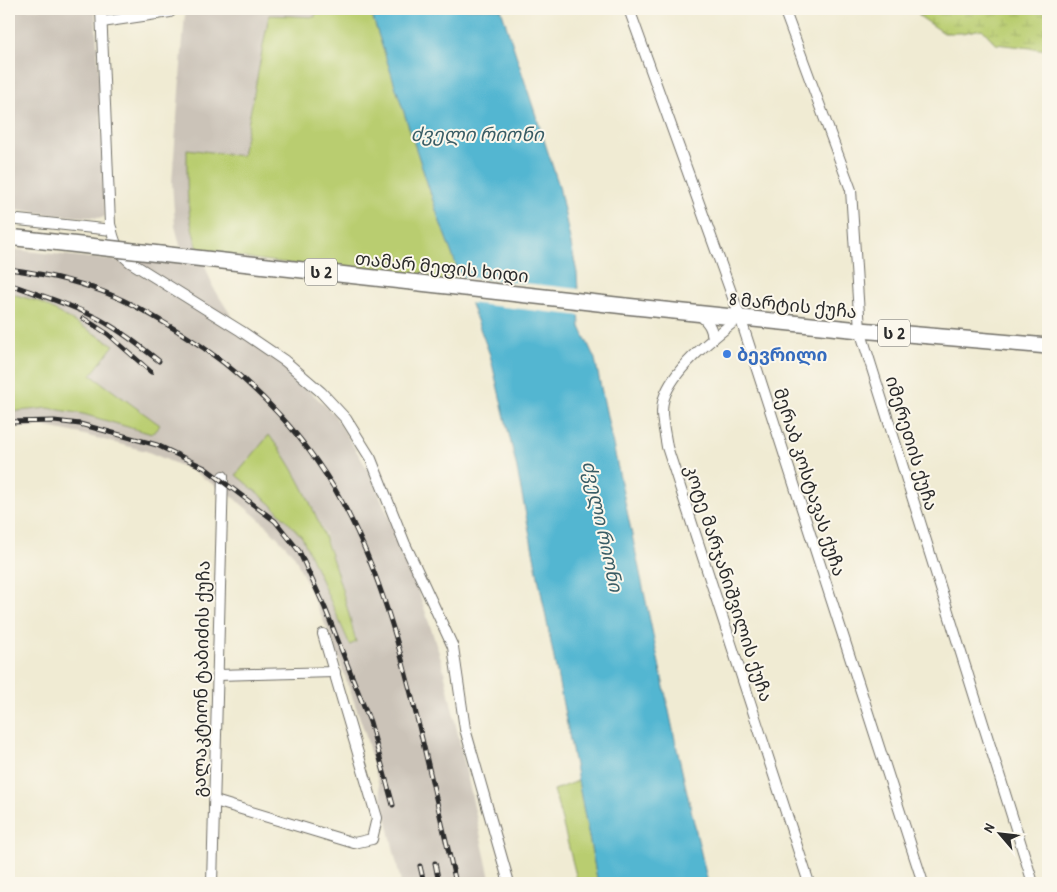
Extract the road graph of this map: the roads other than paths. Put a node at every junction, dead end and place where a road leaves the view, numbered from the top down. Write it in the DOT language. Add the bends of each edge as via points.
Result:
graph roads {
  1 [pos="101,9"];
  2 [pos="173,9"];
  3 [pos="629,9"];
  4 [pos="784,9"];
  5 [pos="102,22"];
  6 [pos="9,219"];
  7 [pos="112,230"];
  8 [pos="13,237"];
  9 [pos="625,306"];
  10 [pos="700,315"];
  11 [pos="740,317"];
  12 [pos="860,330"];
  13 [pos="713,340"];
  14 [pos="1048,346"];
  15 [pos="223,476"];
  16 [pos="323,634"];
  17 [pos="335,672"];
  18 [pos="218,675"];
  19 [pos="215,801"];
  20 [pos="212,883"];
  21 [pos="509,883"];
  22 [pos="809,883"];
  23 [pos="923,883"];
  24 [pos="1033,883"];
  1 -- 5 [label="street"];
  2 -- 5 [label="street"];
  3 -- 11 [label="street, მერაბ კოსტავას ქუჩა"];
  4 -- 12 [label="street, იმერეთის ქუჩა" via="850,190"];
  5 -- 7 [label="street"];
  6 -- 7 [label="street"];
  7 -- 21 [label="street" via="114,242 130,262 286,361 346,419 370,459 453,647 466,729"];
  8 -- 9 [label="highway, თამარ მეფის ხიდი / ს 2, bridge"];
  9 -- 10 [label="highway, 8 მარტის ქუჩა / ს 2"];
  10 -- 11 [label="highway, 8 მარტის ქუჩა / ს 2"];
  10 -- 13 [label="street" via="710,324"];
  11 -- 12 [label="highway, 8 მარტის ქუჩა / ს 2"];
  11 -- 13 [label="street, კოტე მარჯანიშვილის ქუჩა"];
  11 -- 23 [label="street, მერაბ კოსტავას ქუჩა"];
  12 -- 14 [label="highway, 8 მარტის ქუჩა / ს 2"];
  12 -- 24 [label="street, იმერეთის ქუჩა"];
  13 -- 22 [label="street, კოტე მარჯანიშვილის ქუჩა" via="677,374 664,398 662,416 668,447"];
  15 -- 18 [label="street, გალაკტიონ ტაბიძის ქუჩა"];
  16 -- 17 [label="street"];
  17 -- 18 [label="street"];
  17 -- 19 [label="street" via="377,818 372,839 354,843"];
  18 -- 19 [label="street, გალაკტიონ ტაბიძის ქუჩა"];
  19 -- 20 [label="street, გალაკტიონ ტაბიძის ქუჩა"];
}
